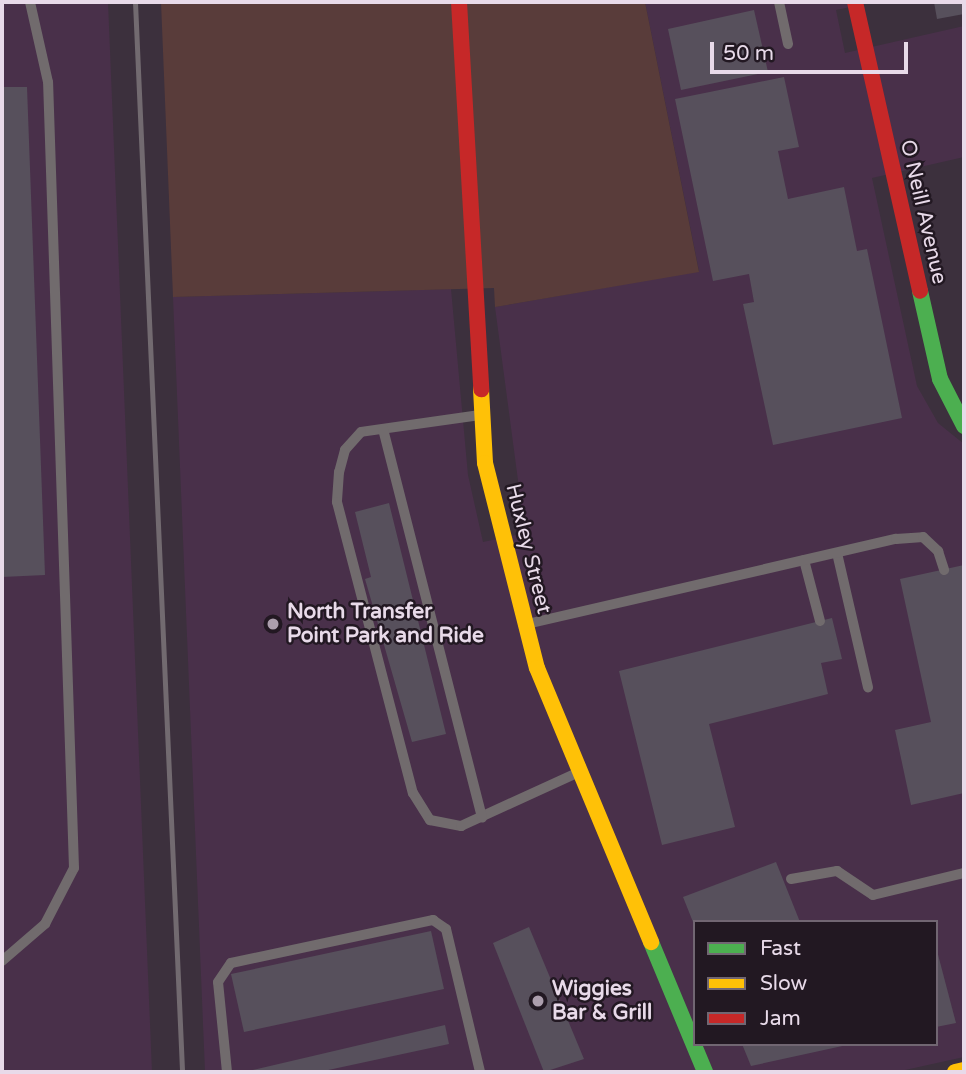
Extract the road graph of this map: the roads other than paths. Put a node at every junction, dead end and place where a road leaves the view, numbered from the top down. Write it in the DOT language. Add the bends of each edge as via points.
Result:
graph roads {
  1 [pos="30,2"];
  2 [pos="459,2"];
  3 [pos="779,2"];
  4 [pos="855,2"];
  5 [pos="788,44"];
  6 [pos="482,415"];
  7 [pos="964,426"];
  8 [pos="383,429"];
  9 [pos="837,553"];
  10 [pos="804,560"];
  11 [pos="944,570"];
  12 [pos="820,621"];
  13 [pos="525,625"];
  14 [pos="868,687"];
  15 [pos="580,771"];
  16 [pos="482,818"];
  17 [pos="964,873"];
  18 [pos="791,879"];
  19 [pos="2,961"];
  20 [pos="693,1043"];
  21 [pos="694,1046"];
  22 [pos="964,1070"];
  23 [pos="227,1072"];
  24 [pos="480,1072"];
  25 [pos="705,1072"];
  26 [pos="955,1072"];
  1 -- 19 [label="lane" via="48,95 74,868 46,924"];
  2 -- 6 [label="street, Huxley Street"];
  3 -- 5 [label="lane"];
  4 -- 7 [label="street, O Neill Avenue" via="940,379"];
  6 -- 8 [label="lane"];
  6 -- 13 [label="street, Huxley Street" via="485,463"];
  8 -- 16 [label="lane"];
  8 -- 16 [label="lane" via="361,432 345,450 339,510 421,811 447,827"];
  9 -- 10 [label="lane"];
  9 -- 11 [label="lane" via="923,537 938,551"];
  9 -- 14 [label="lane"];
  10 -- 12 [label="lane"];
  10 -- 13 [label="lane"];
  13 -- 15 [label="street, Huxley Street"];
  15 -- 16 [label="lane"];
  15 -- 20 [label="street, Huxley Street"];
  17 -- 18 [label="lane" via="873,895 836,871"];
  21 -- 25 [label="street, Huxley Street"];
  22 -- 26 [label="street"];
  23 -- 24 [label="lane" via="218,982 231,964 433,920 446,929"];
}
